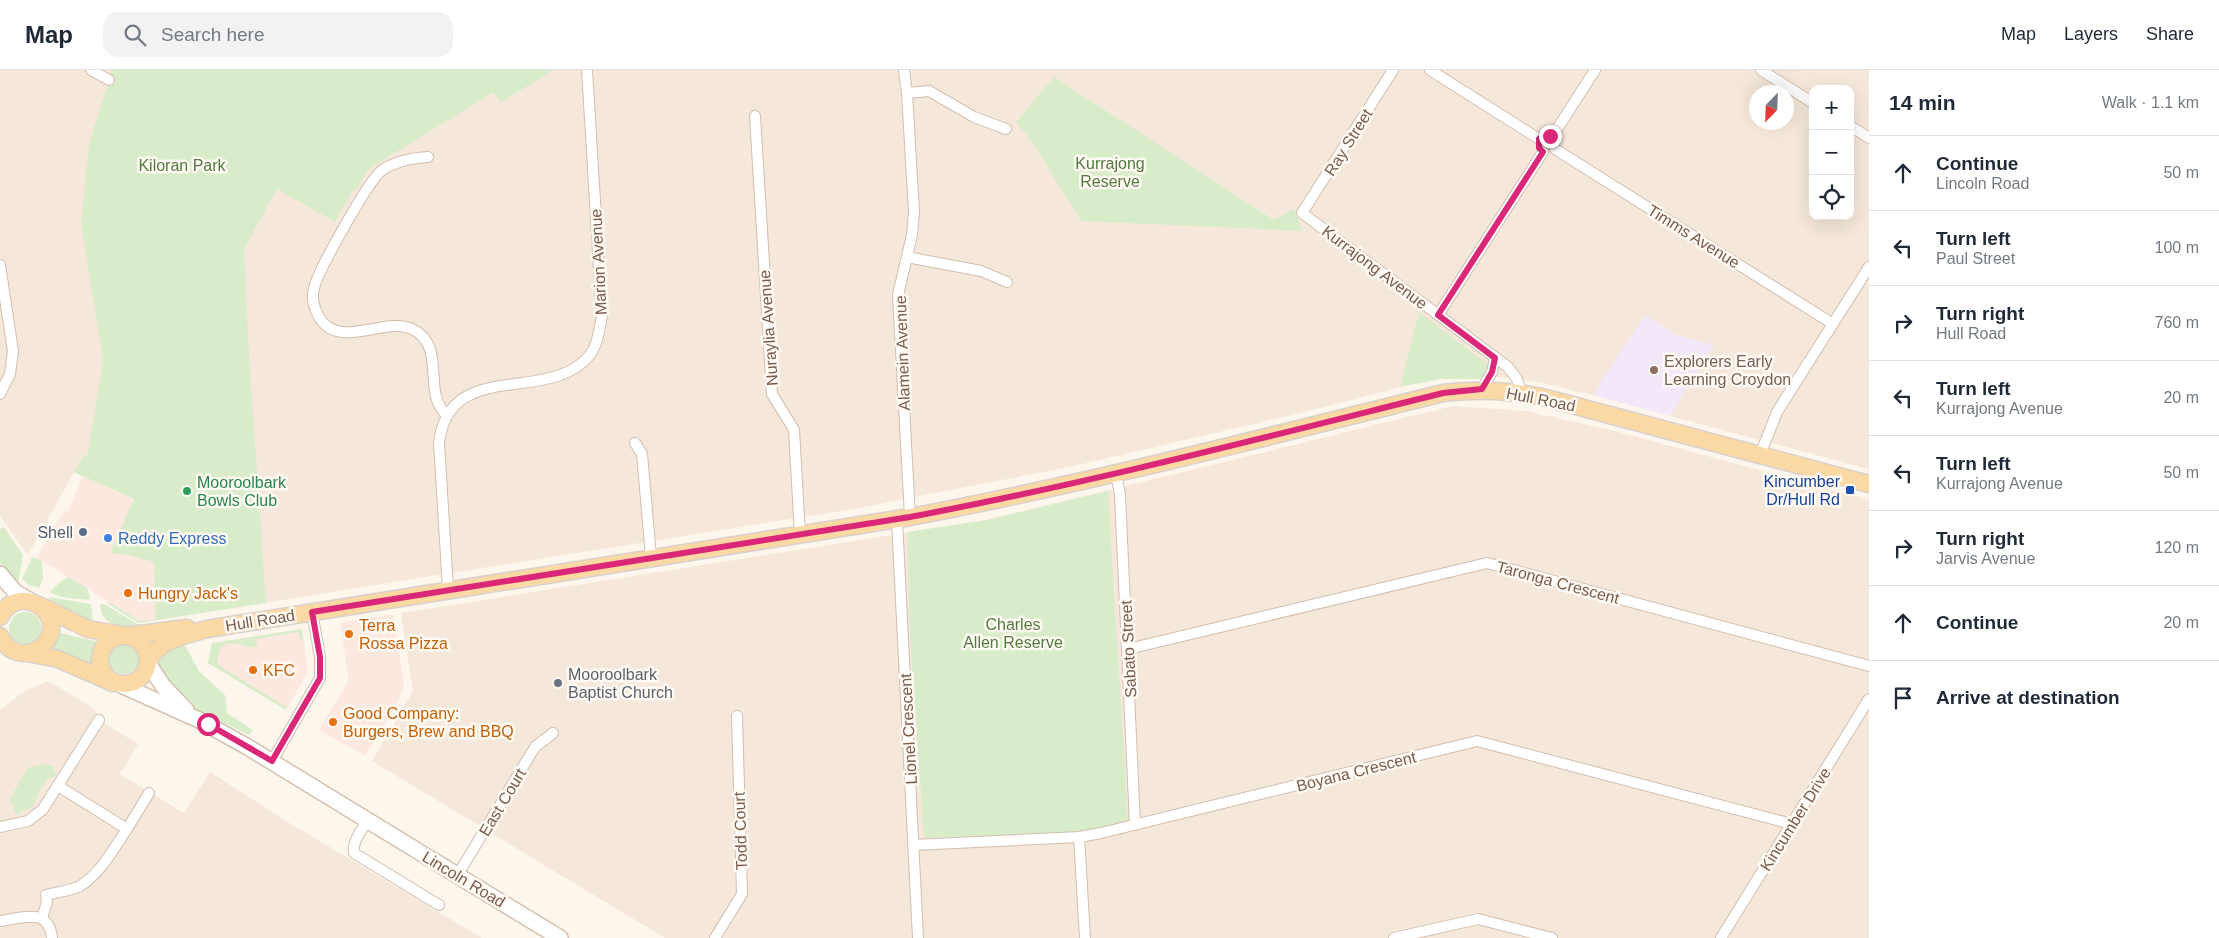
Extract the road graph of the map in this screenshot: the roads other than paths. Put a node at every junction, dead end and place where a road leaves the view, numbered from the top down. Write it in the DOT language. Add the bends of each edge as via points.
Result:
graph roads {
  1 [pos="91,70"];
  2 [pos="587,70"];
  3 [pos="904,70"];
  4 [pos="1393,70"];
  5 [pos="1430,70"];
  6 [pos="1595,70"];
  7 [pos="1761,70"];
  8 [pos="109,80"];
  9 [pos="907,93"];
  10 [pos="1809,100"];
  11 [pos="755,116"];
  12 [pos="1006,129"];
  13 [pos="1854,129"];
  14 [pos="1552,137"];
  15 [pos="1869,138"];
  16 [pos="1539,139"];
  17 [pos="1555,148"];
  18 [pos="1543,152"];
  19 [pos="428,157"];
  20 [pos="1302,213"];
  21 [pos="907,257"];
  22 [pos="0,265"];
  23 [pos="1869,267"];
  24 [pos="1007,282"];
  25 [pos="1438,315"];
  26 [pos="1833,324"];
  27 [pos="1495,358"];
  28 [pos="1482,389"];
  29 [pos="1521,393"];
  30 [pos="0,394"];
  31 [pos="447,415"];
  32 [pos="635,443"];
  33 [pos="1760,455"];
  34 [pos="1116,473"];
  35 [pos="1869,484"];
  36 [pos="904,519"];
  37 [pos="800,534"];
  38 [pos="650,557"];
  39 [pos="0,574"];
  40 [pos="448,589"];
  41 [pos="36,603"];
  42 [pos="312,612"];
  43 [pos="0,617"];
  44 [pos="207,629"];
  45 [pos="0,636"];
  46 [pos="124,636"];
  47 [pos="1128,649"];
  48 [pos="25,653"];
  49 [pos="0,659"];
  50 [pos="148,662"];
  51 [pos="1869,666"];
  52 [pos="117,684"];
  53 [pos="1869,699"];
  54 [pos="736,716"];
  55 [pos="99,720"];
  56 [pos="199,720"];
  57 [pos="553,733"];
  58 [pos="272,761"];
  59 [pos="58,786"];
  60 [pos="150,794"];
  61 [pos="368,820"];
  62 [pos="1792,824"];
  63 [pos="1135,825"];
  64 [pos="0,827"];
  65 [pos="127,828"];
  66 [pos="1079,837"];
  67 [pos="914,845"];
  68 [pos="457,876"];
  69 [pos="439,905"];
  70 [pos="42,918"];
  71 [pos="0,921"];
  72 [pos="540,933"];
  73 [pos="52,938"];
  74 [pos="560,938"];
  75 [pos="715,938"];
  76 [pos="918,938"];
  77 [pos="1085,938"];
  78 [pos="1394,938"];
  79 [pos="1552,938"];
  80 [pos="1721,938"];
  1 -- 8 [label="street"];
  2 -- 31 [label="street, Marion Avenue" via="602,316 598,340 589,356 570,372 553,378 479,389"];
  3 -- 9 [label="street, Alamein Avenue"];
  4 -- 20 [label="street, Ray Street"];
  5 -- 16 [label="street"];
  6 -- 14 [label="street"];
  7 -- 10 [label="street"];
  9 -- 12 [label="street" via="929,91 974,117"];
  9 -- 21 [label="street, Alamein Avenue" via="914,212"];
  11 -- 37 [label="street, Nuraylia Avenue" via="772,394 794,430"];
  13 -- 15 [label="street"];
  14 -- 16 [label="street" via="1545,135"];
  14 -- 17 [label="street"];
  16 -- 18 [label="street" via="1539,148"];
  17 -- 18 [label="street" via="1551,152"];
  17 -- 26 [label="street, Timms Avenue"];
  18 -- 25 [label="street"];
  19 -- 31 [label="street" via="412,158 389,166 370,183 317,279 312,298 320,319 334,330 352,332 397,326 421,334 431,349 438,406"];
  20 -- 25 [label="street, Kurrajong Avenue"];
  21 -- 24 [label="street" via="980,271"];
  21 -- 36 [label="street, Alamein Avenue" via="898,295"];
  22 -- 30 [label="street" via="13,351 10,374"];
  23 -- 26 [label="street"];
  25 -- 27 [label="street, Kurrajong Avenue"];
  26 -- 33 [label="street" via="1777,412"];
  27 -- 28 [label="street" via="1492,372"];
  27 -- 29 [label="street, Kurrajong Avenue" via="1518,379"];
  28 -- 29 [label="main road, Hull Road"];
  28 -- 34 [label="main road, Hull Road" via="1443,393"];
  29 -- 33 [label="main road, Hull Road"];
  31 -- 40 [label="street, Marion Avenue" via="439,443"];
  32 -- 38 [label="street" via="642,454"];
  33 -- 35 [label="main road, Hull Road"];
  34 -- 36 [label="main road, Hull Road"];
  34 -- 47 [label="street, Sabato Street"];
  36 -- 37 [label="main road, Hull Road"];
  36 -- 67 [label="street, Lionel Crescent"];
  37 -- 38 [label="main road, Hull Road"];
  38 -- 40 [label="main road, Hull Road"];
  39 -- 41 [label="main road" via="15,592"];
  40 -- 42 [label="main road, Hull Road"];
  41 -- 43 [label="main road" via="24,601 13,604"];
  41 -- 46 [label="main road, Hull Road" via="88,629"];
  41 -- 48 [label="main road" via="49,619 50,632 42,646"];
  42 -- 44 [label="main road, Hull Road"];
  42 -- 58 [label="street" via="320,657 320,678"];
  44 -- 46 [label="main road, Hull Road" via="182,627"];
  44 -- 50 [label="main road, Hull Road" via="171,639 159,647"];
  45 -- 48 [label="main road" via="10,648"];
  46 -- 50 [label="main road" via="142,644"];
  46 -- 52 [label="main road" via="109,640 100,654 103,669"];
  47 -- 51 [label="street, Taronga Crescent" via="1487,563"];
  47 -- 63 [label="street, Sabato Street"];
  48 -- 49 [label="main road"];
  48 -- 52 [label="main road" via="64,662"];
  50 -- 52 [label="main road" via="138,680"];
  50 -- 56 [label="main road, Lincoln Road" via="171,696"];
  52 -- 56 [label="main road, Lincoln Road"];
  53 -- 62 [label="street, Kincumber Drive"];
  54 -- 75 [label="street, Todd Court" via="742,894"];
  55 -- 59 [label="street"];
  56 -- 58 [label="main road, Lincoln Road"];
  57 -- 68 [label="street, East Court" via="535,747"];
  58 -- 61 [label="main road, Lincoln Road"];
  59 -- 64 [label="street" via="36,815 27,821"];
  59 -- 65 [label="street"];
  60 -- 65 [label="street"];
  61 -- 68 [label="main road, Lincoln Road"];
  61 -- 69 [label="street" via="357,838 354,853"];
  62 -- 63 [label="street, Boyana Crescent" via="1477,742"];
  62 -- 80 [label="street, Kincumber Drive"];
  63 -- 66 [label="street, Boyana Crescent"];
  65 -- 70 [label="street" via="108,858 90,878 70,890 46,894"];
  66 -- 67 [label="street, Boyana Crescent"];
  66 -- 77 [label="street"];
  67 -- 76 [label="street, Lionel Crescent"];
  68 -- 72 [label="main road, Lincoln Road"];
  70 -- 71 [label="street" via="30,916"];
  70 -- 73 [label="street" via="49,924"];
  72 -- 74 [label="main road, Lincoln Road"];
  78 -- 79 [label="street" via="1478,919"];
}
